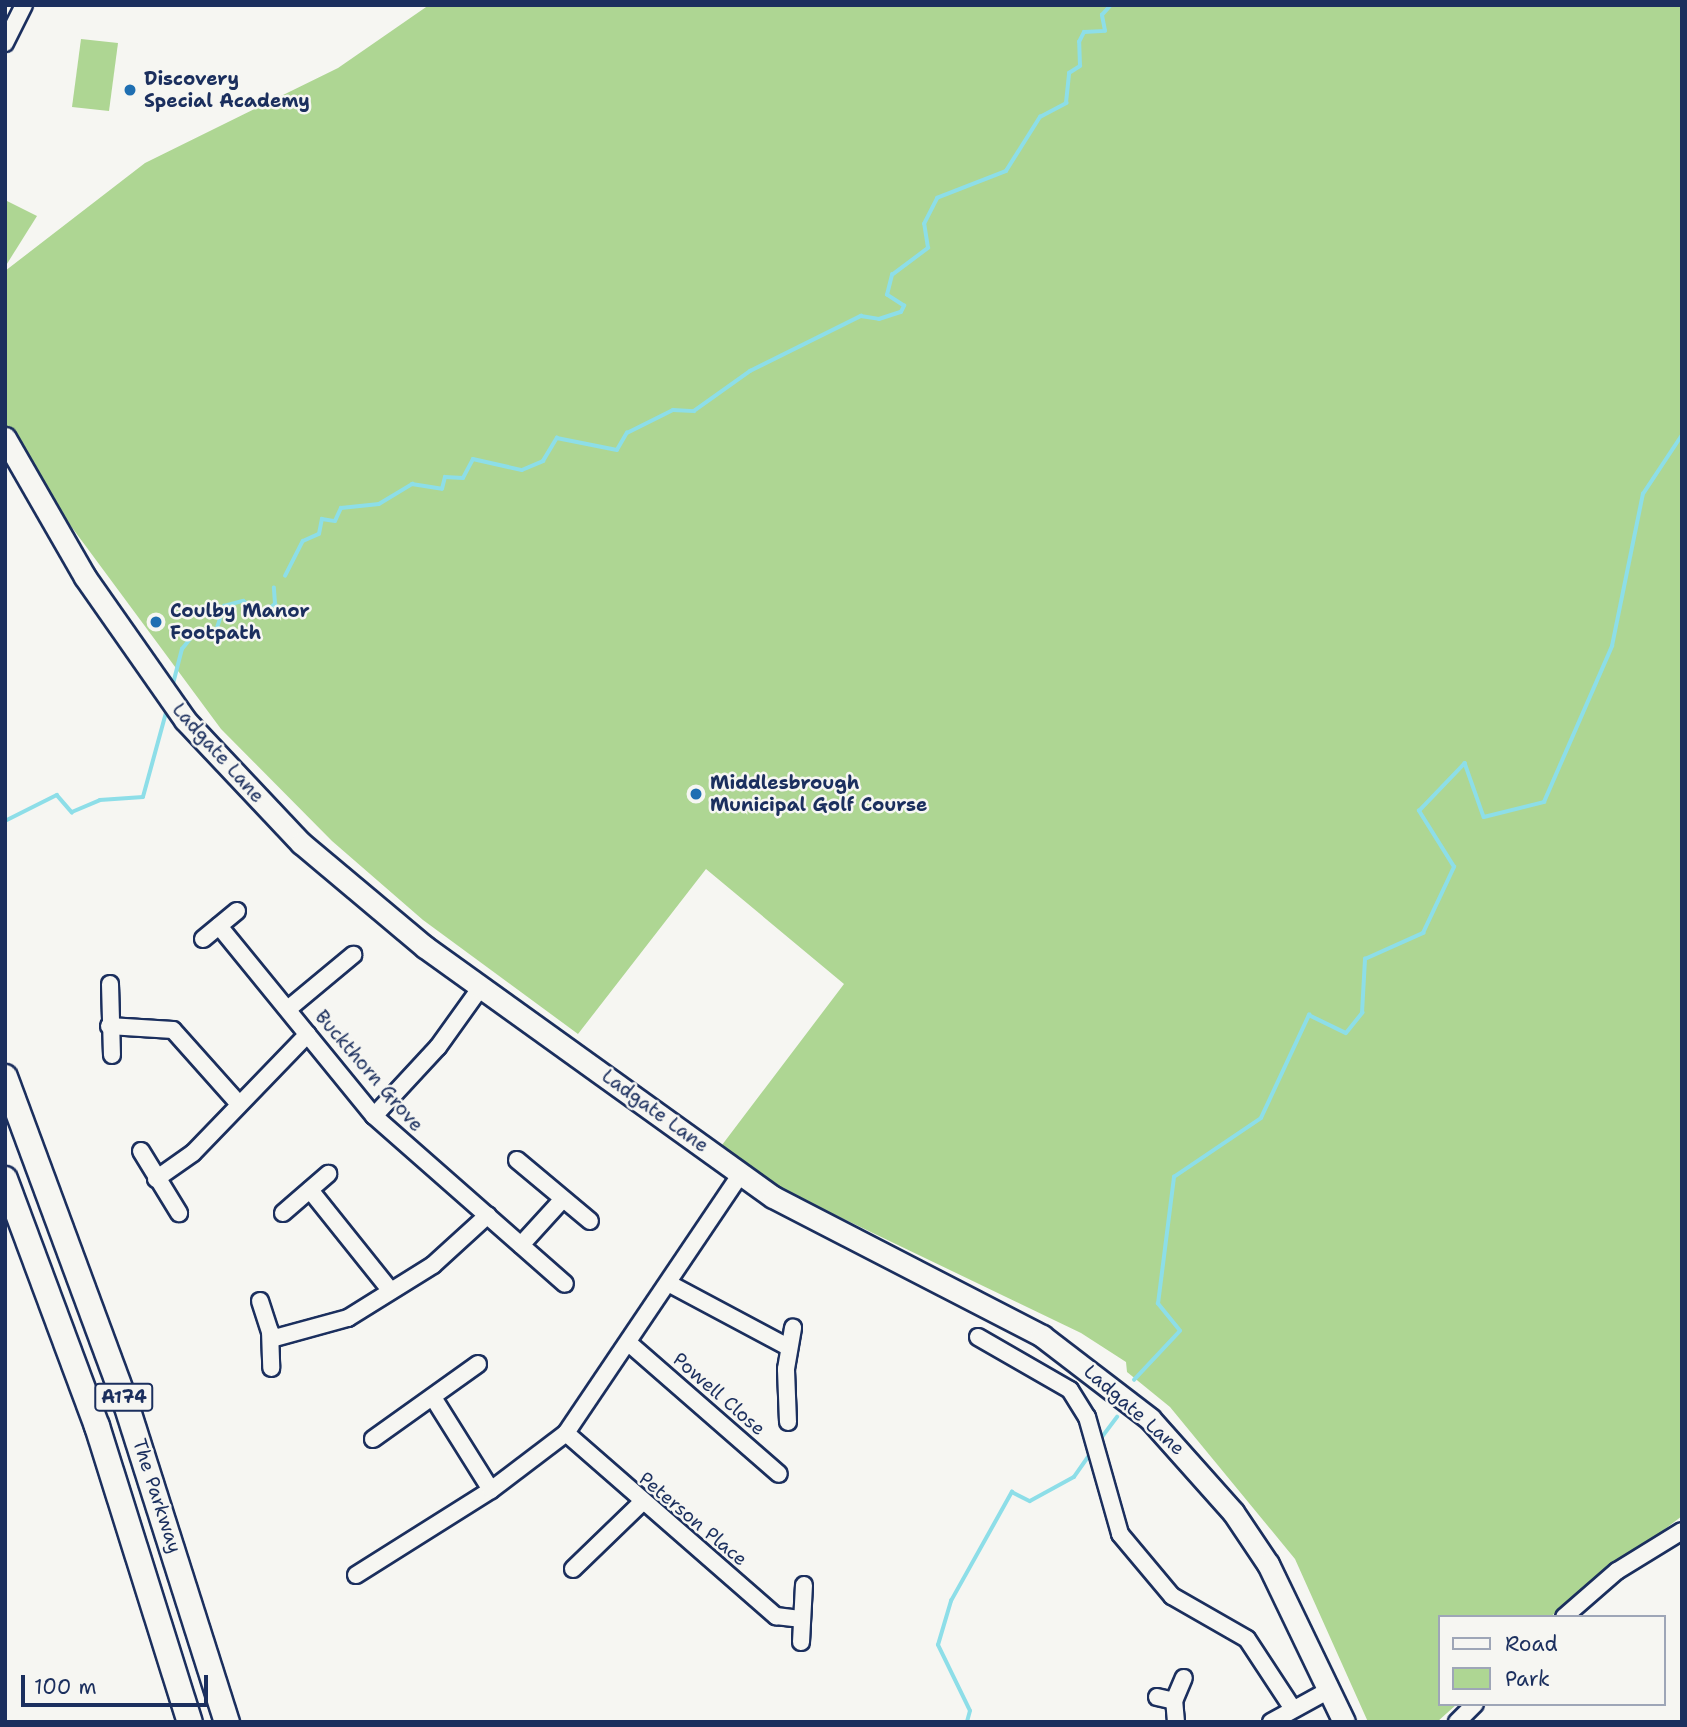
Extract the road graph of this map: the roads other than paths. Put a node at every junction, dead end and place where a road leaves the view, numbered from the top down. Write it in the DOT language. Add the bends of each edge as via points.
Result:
graph roads {
  1 [pos="24,5"];
  2 [pos="5,43"];
  3 [pos="5,438"];
  4 [pos="237,911"];
  5 [pos="219,926"];
  6 [pos="203,939"];
  7 [pos="353,955"];
  8 [pos="110,984"];
  9 [pos="481,987"];
  10 [pos="288,1009"];
  11 [pos="109,1026"];
  12 [pos="308,1034"];
  13 [pos="112,1055"];
  14 [pos="5,1077"];
  15 [pos="238,1103"];
  16 [pos="374,1116"];
  17 [pos="141,1152"];
  18 [pos="517,1160"];
  19 [pos="328,1174"];
  20 [pos="741,1174"];
  21 [pos="5,1179"];
  22 [pos="156,1179"];
  23 [pos="310,1190"];
  24 [pos="564,1199"];
  25 [pos="179,1213"];
  26 [pos="283,1213"];
  27 [pos="488,1215"];
  28 [pos="590,1221"];
  29 [pos="521,1245"];
  30 [pos="668,1283"];
  31 [pos="565,1284"];
  32 [pos="391,1291"];
  33 [pos="260,1301"];
  34 [pos="793,1328"];
  35 [pos="978,1337"];
  36 [pos="271,1339"];
  37 [pos="632,1345"];
  38 [pos="788,1347"];
  39 [pos="478,1364"];
  40 [pos="271,1368"];
  41 [pos="434,1399"];
  42 [pos="788,1422"];
  43 [pos="566,1433"];
  44 [pos="373,1439"];
  45 [pos="779,1474"];
  46 [pos="491,1490"];
  47 [pos="641,1503"];
  48 [pos="1682,1531"];
  49 [pos="573,1569"];
  50 [pos="356,1575"];
  51 [pos="804,1585"];
  52 [pos="1566,1615"];
  53 [pos="802,1619"];
  54 [pos="801,1642"];
  55 [pos="1184,1678"];
  56 [pos="1331,1689"];
  57 [pos="1157,1697"];
  58 [pos="1174,1701"];
  59 [pos="1291,1706"];
  60 [pos="1473,1706"];
  61 [pos="190,1722"];
  62 [pos="227,1722"];
  63 [pos="1176,1722"];
  64 [pos="1271,1722"];
  65 [pos="1344,1722"];
  66 [pos="1457,1722"];
  1 -- 2 [label="street"];
  3 -- 9 [label="main road, Ladgate Lane" via="85,577 185,720 301,843"];
  4 -- 5 [label="street"];
  5 -- 6 [label="street"];
  5 -- 10 [label="street, Buckthorn Grove"];
  7 -- 10 [label="street"];
  8 -- 11 [label="street"];
  9 -- 16 [label="street" via="438,1047"];
  9 -- 20 [label="main road, Ladgate Lane"];
  10 -- 12 [label="street, Buckthorn Grove"];
  11 -- 13 [label="street"];
  11 -- 15 [label="street" via="173,1030"];
  12 -- 15 [label="street"];
  12 -- 16 [label="street, Buckthorn Grove"];
  14 -- 62 [label="highway, The Parkway / A174" via="126,1404"];
  15 -- 22 [label="street" via="193,1153"];
  16 -- 27 [label="street, Buckthorn Grove"];
  17 -- 22 [label="street"];
  18 -- 24 [label="street"];
  19 -- 23 [label="street"];
  20 -- 30 [label="street"];
  20 -- 56 [label="main road, Ladgate Lane" via="828,1231 1042,1336 1150,1419 1233,1512 1294,1608"];
  21 -- 61 [label="highway, The Parkway / A174" via="97,1426"];
  22 -- 25 [label="street"];
  23 -- 26 [label="street"];
  23 -- 32 [label="street"];
  24 -- 28 [label="street"];
  24 -- 29 [label="street"];
  27 -- 29 [label="street, Buckthorn Grove"];
  27 -- 32 [label="street" via="433,1265"];
  29 -- 31 [label="street, Buckthorn Grove"];
  30 -- 37 [label="street"];
  30 -- 38 [label="street"];
  32 -- 36 [label="street" via="348,1318"];
  33 -- 36 [label="street"];
  34 -- 38 [label="street"];
  35 -- 59 [label="street" via="1058,1381 1087,1417 1120,1534 1163,1586 1247,1639"];
  36 -- 40 [label="street"];
  37 -- 43 [label="street"];
  37 -- 45 [label="street, Powell Close"];
  38 -- 42 [label="street"];
  39 -- 41 [label="street"];
  41 -- 44 [label="street"];
  41 -- 46 [label="street"];
  43 -- 46 [label="street"];
  43 -- 47 [label="street, Peterson Place"];
  46 -- 50 [label="street"];
  47 -- 49 [label="street"];
  47 -- 53 [label="street, Peterson Place" via="776,1616"];
  48 -- 52 [label="street" via="1617,1571"];
  51 -- 53 [label="street"];
  53 -- 54 [label="street"];
  55 -- 58 [label="street"];
  56 -- 59 [label="street"];
  56 -- 65 [label="main road, Ladgate Lane"];
  57 -- 58 [label="street"];
  58 -- 63 [label="street"];
  59 -- 64 [label="street"];
  60 -- 66 [label="street"];
}
